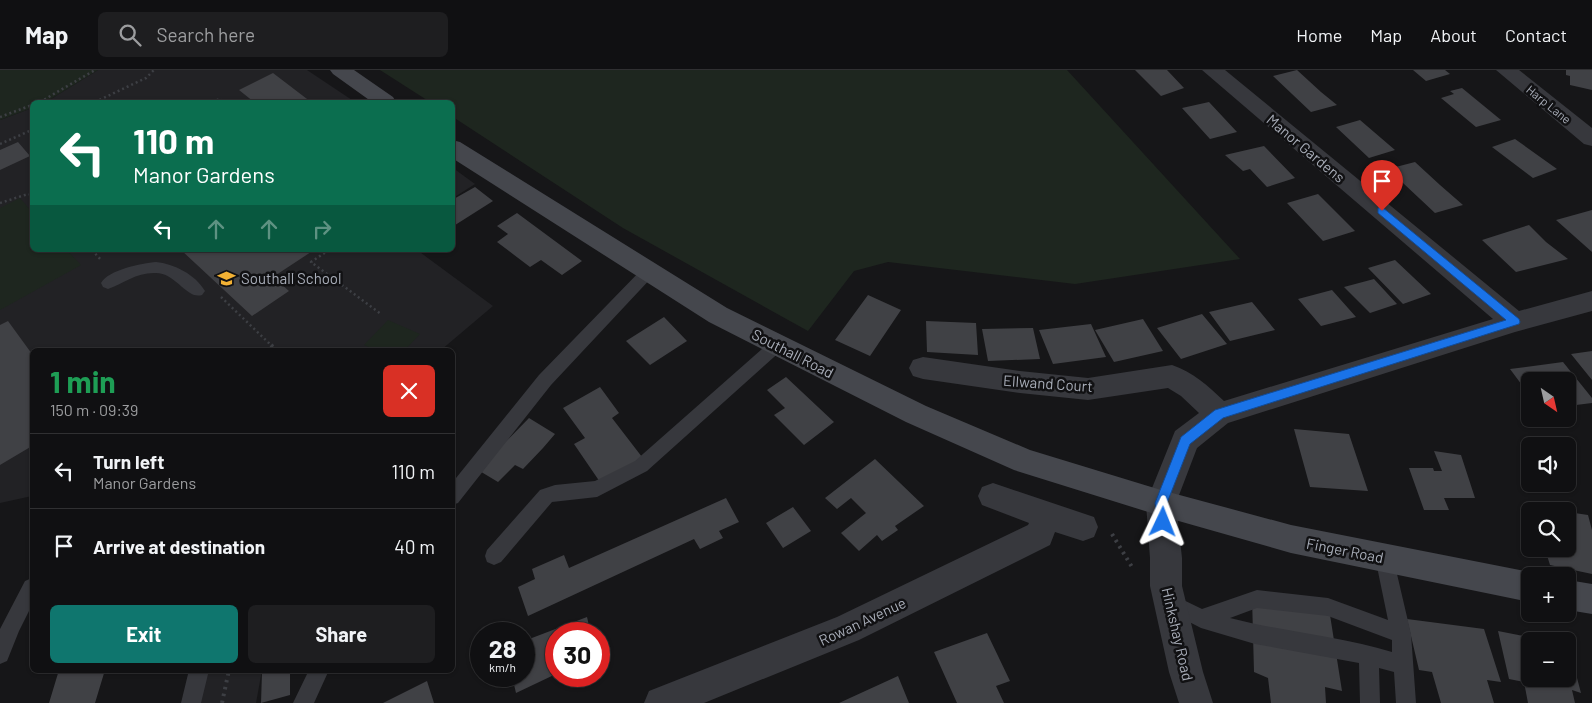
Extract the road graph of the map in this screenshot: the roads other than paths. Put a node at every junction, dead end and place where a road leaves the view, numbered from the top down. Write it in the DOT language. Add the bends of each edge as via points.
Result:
graph roads {
  1 [pos="340,70"];
  2 [pos="1212,70"];
  3 [pos="1506,70"];
  4 [pos="382,100"];
  5 [pos="1592,139"];
  6 [pos="455,150"];
  7 [pos="649,271"];
  8 [pos="108,283"];
  9 [pos="197,292"];
  10 [pos="1592,301"];
  11 [pos="1515,322"];
  12 [pos="777,345"];
  13 [pos="923,368"];
  14 [pos="1219,414"];
  15 [pos="455,493"];
  16 [pos="993,496"];
  17 [pos="1161,503"];
  18 [pos="1047,516"];
  19 [pos="1083,527"];
  20 [pos="494,556"];
  21 [pos="1384,557"];
  22 [pos="1521,585"];
  23 [pos="30,591"];
  24 [pos="1576,596"];
  25 [pos="1592,599"];
  26 [pos="1170,602"];
  27 [pos="1201,619"];
  28 [pos="1401,634"];
  29 [pos="0,654"];
  30 [pos="1369,655"];
  31 [pos="1402,665"];
  32 [pos="198,673"];
  33 [pos="317,673"];
  34 [pos="191,703"];
  35 [pos="302,703"];
  36 [pos="661,703"];
  37 [pos="1196,703"];
  38 [pos="1370,703"];
  39 [pos="1406,703"];
  1 -- 4 [label="main road"];
  2 -- 11 [label="street, Manor Gardens"];
  3 -- 5 [label="street, Harp Lane"];
  6 -- 7 [label="main road, Southall Road"];
  7 -- 12 [label="main road, Southall Road" via="718,315"];
  7 -- 15 [label="lane" via="545,380"];
  8 -- 9 [label="lane" via="134,271 165,268"];
  10 -- 11 [label="street"];
  11 -- 14 [label="street"];
  12 -- 17 [label="main road, Southall Road" via="916,414 1024,461"];
  12 -- 20 [label="lane" via="642,466 597,489 546,496"];
  13 -- 14 [label="street, Ellwand Court" via="1020,382 1090,398 1172,376 1191,388"];
  14 -- 17 [label="street" via="1185,440"];
  16 -- 18 [label="street"];
  17 -- 21 [label="main road, Finger Road" via="1290,539"];
  17 -- 26 [label="street, Hinkshay Road" via="1166,586"];
  18 -- 19 [label="street"];
  18 -- 36 [label="street, Rowan Avenue" via="1039,535 847,630"];
  21 -- 22 [label="main road, Finger Road"];
  21 -- 28 [label="lane"];
  23 -- 29 [label="lane"];
  24 -- 25 [label="main road"];
  26 -- 27 [label="lane"];
  26 -- 37 [label="street, Hinkshay Road"];
  27 -- 28 [label="lane" via="1257,599 1328,606"];
  27 -- 30 [label="lane" via="1255,634"];
  28 -- 31 [label="lane"];
  30 -- 31 [label="lane"];
  30 -- 38 [label="lane"];
  31 -- 39 [label="lane"];
  32 -- 34 [label="lane"];
  33 -- 35 [label="lane"];
}
